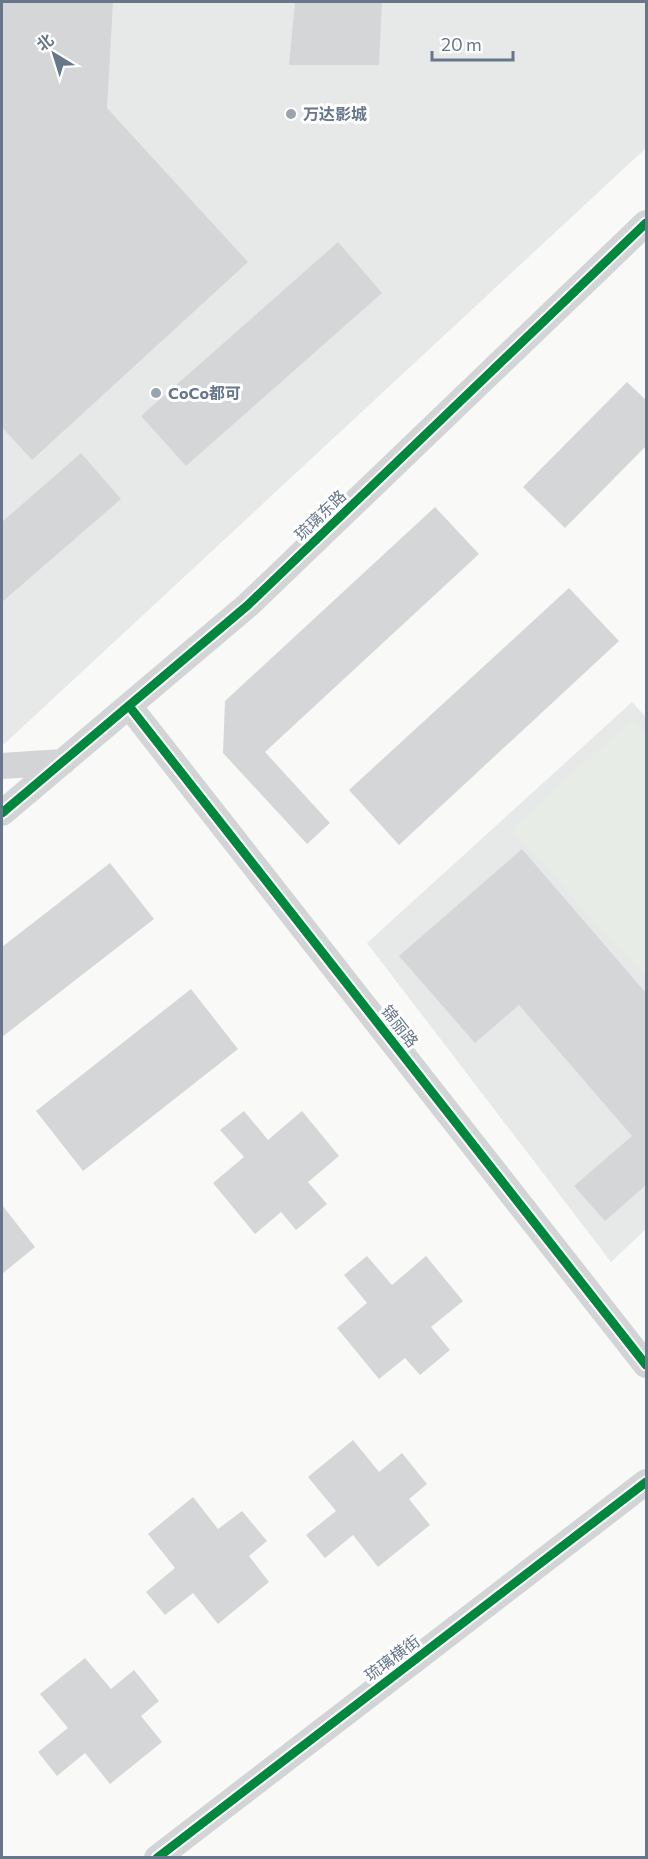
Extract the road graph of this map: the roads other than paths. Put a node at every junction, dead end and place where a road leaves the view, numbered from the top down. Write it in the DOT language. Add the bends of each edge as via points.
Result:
graph roads {
  1 [pos="646,223"];
  2 [pos="129,706"];
  3 [pos="63,762"];
  4 [pos="2,766"];
  5 [pos="2,813"];
  6 [pos="646,1365"];
  7 [pos="646,1482"];
  8 [pos="157,1857"];
  1 -- 2 [label="street, 琉璃东路" via="248,604"];
  2 -- 3 [label="street, 琉璃东路"];
  2 -- 6 [label="street, 锦丽路"];
  3 -- 4 [label="street"];
  3 -- 5 [label="street, 琉璃东路"];
  7 -- 8 [label="street, 琉璃横街"];
}
